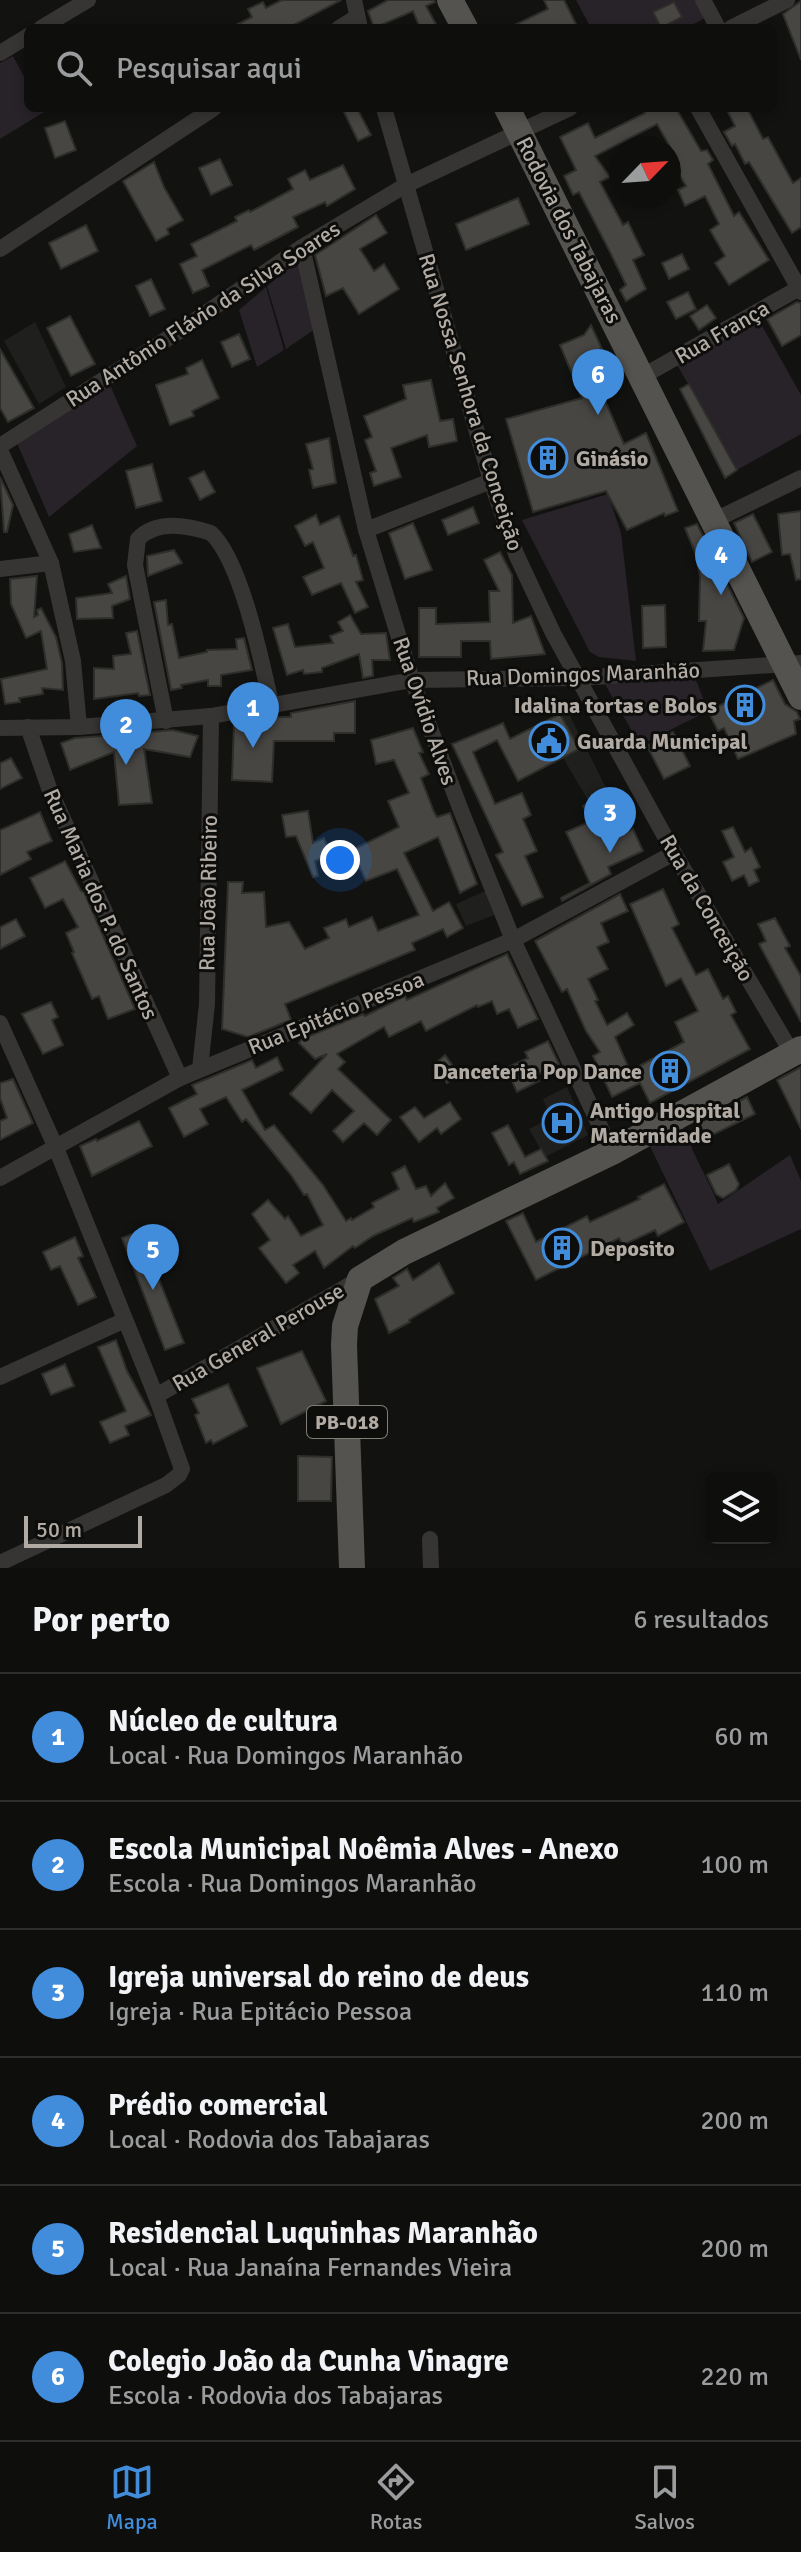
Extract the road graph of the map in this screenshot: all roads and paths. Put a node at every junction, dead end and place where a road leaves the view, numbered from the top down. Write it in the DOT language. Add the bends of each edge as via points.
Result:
graph roads {
  1 [pos="88,0"];
  2 [pos="450,0"];
  3 [pos="703,0"];
  4 [pos="787,0"];
  5 [pos="48,24"];
  6 [pos="463,24"];
  7 [pos="716,24"];
  8 [pos="739,24"];
  9 [pos="24,38"];
  10 [pos="0,53"];
  11 [pos="208,112"];
  12 [pos="385,112"];
  13 [pos="509,112"];
  14 [pos="562,112"];
  15 [pos="700,112"];
  16 [pos="521,133"];
  17 [pos="406,185"];
  18 [pos="302,247"];
  19 [pos="0,249"];
  20 [pos="800,289"];
  21 [pos="643,376"];
  22 [pos="0,448"];
  23 [pos="801,478"];
  24 [pos="491,481"];
  25 [pos="715,520"];
  26 [pos="366,530"];
  27 [pos="51,563"];
  28 [pos="0,569"];
  29 [pos="793,663"];
  30 [pos="579,678"];
  31 [pos="412,680"];
  32 [pos="801,697"];
  33 [pos="272,707"];
  34 [pos="211,716"];
  35 [pos="166,721"];
  36 [pos="28,727"];
  37 [pos="79,727"];
  38 [pos="0,728"];
  39 [pos="674,853"];
  40 [pos="513,940"];
  41 [pos="0,1023"];
  42 [pos="796,1051"];
  43 [pos="200,1069"];
  44 [pos="180,1078"];
  45 [pos="56,1148"];
  46 [pos="612,1152"];
  47 [pos="0,1178"];
  48 [pos="360,1279"];
  49 [pos="125,1320"];
  50 [pos="0,1377"];
  51 [pos="156,1396"];
  52 [pos="430,1539"];
  53 [pos="0,1563"];
  54 [pos="352,1568"];
  55 [pos="431,1568"];
  1 -- 5 [label="street"];
  2 -- 6 [label="main road"];
  3 -- 7 [label="street"];
  4 -- 8 [label="street"];
  9 -- 10 [label="street"];
  11 -- 19 [label="street"];
  12 -- 17 [label="street, Rua Nossa Senhora da Conceição"];
  13 -- 16 [label="main road, Rodovia dos Tabajaras"];
  14 -- 16 [label="street, Rua Antônio Flávio da Silva Soares"];
  15 -- 20 [label="street"];
  16 -- 17 [label="street, Rua Antônio Flávio da Silva Soares"];
  16 -- 21 [label="main road, Rodovia dos Tabajaras"];
  17 -- 18 [label="street, Rua Antônio Flávio da Silva Soares"];
  17 -- 24 [label="street, Rua Nossa Senhora da Conceição"];
  18 -- 22 [label="street, Rua Antônio Flávio da Silva Soares"];
  18 -- 26 [label="street, Rua Ovídio Alves"];
  20 -- 21 [label="street, Rua França"];
  21 -- 25 [label="main road, Rodovia dos Tabajaras"];
  22 -- 27 [label="street"];
  23 -- 25 [label="street"];
  24 -- 26 [label="street"];
  24 -- 30 [label="street, Rua Nossa Senhora da Conceição" via="532,591"];
  25 -- 29 [label="main road, Rodovia dos Tabajaras"];
  26 -- 31 [label="street, Rua Ovídio Alves"];
  27 -- 28 [label="street"];
  27 -- 37 [label="street" via="73,661"];
  29 -- 30 [label="street, Rua Domingos Maranhão"];
  29 -- 32 [label="main road, Rodovia dos Tabajaras"];
  30 -- 31 [label="street, Rua Domingos Maranhão"];
  30 -- 39 [label="street, Rua da Conceição"];
  31 -- 33 [label="street, Rua Domingos Maranhão"];
  31 -- 40 [label="street, Rua Ovídio Alves"];
  33 -- 34 [label="street, Rua Domingos Maranhão"];
  33 -- 35 [label="street" via="229,559 211,533 163,526 138,539 135,565"];
  34 -- 35 [label="street, Rua Domingos Maranhão"];
  34 -- 43 [label="street, Rua João Ribeiro" via="207,1004"];
  35 -- 37 [label="street, Rua Domingos Maranhão"];
  36 -- 37 [label="street, Rua Domingos Maranhão"];
  36 -- 38 [label="street, Rua Domingos Maranhão"];
  36 -- 44 [label="street, Rua Maria dos P. do Santos" via="49,788"];
  39 -- 40 [label="street, Rua Epitácio Pessoa"];
  39 -- 42 [label="street, Rua da Conceição"];
  40 -- 43 [label="street, Rua Epitácio Pessoa"];
  40 -- 46 [label="street, Rua Ovídio Alves"];
  41 -- 45 [label="street"];
  42 -- 46 [label="main road"];
  43 -- 44 [label="street, Rua Epitácio Pessoa"];
  44 -- 45 [label="street, Rua Epitácio Pessoa"];
  45 -- 47 [label="street, Rua Epitácio Pessoa"];
  45 -- 49 [label="street"];
  46 -- 48 [label="main road" via="404,1252"];
  48 -- 51 [label="street, Rua General Perouse"];
  48 -- 54 [label="main road, PB-018" via="344,1345"];
  49 -- 50 [label="street"];
  49 -- 51 [label="street"];
  51 -- 53 [label="street" via="181,1460 179,1475"];
  52 -- 55 [label="street"];
}
